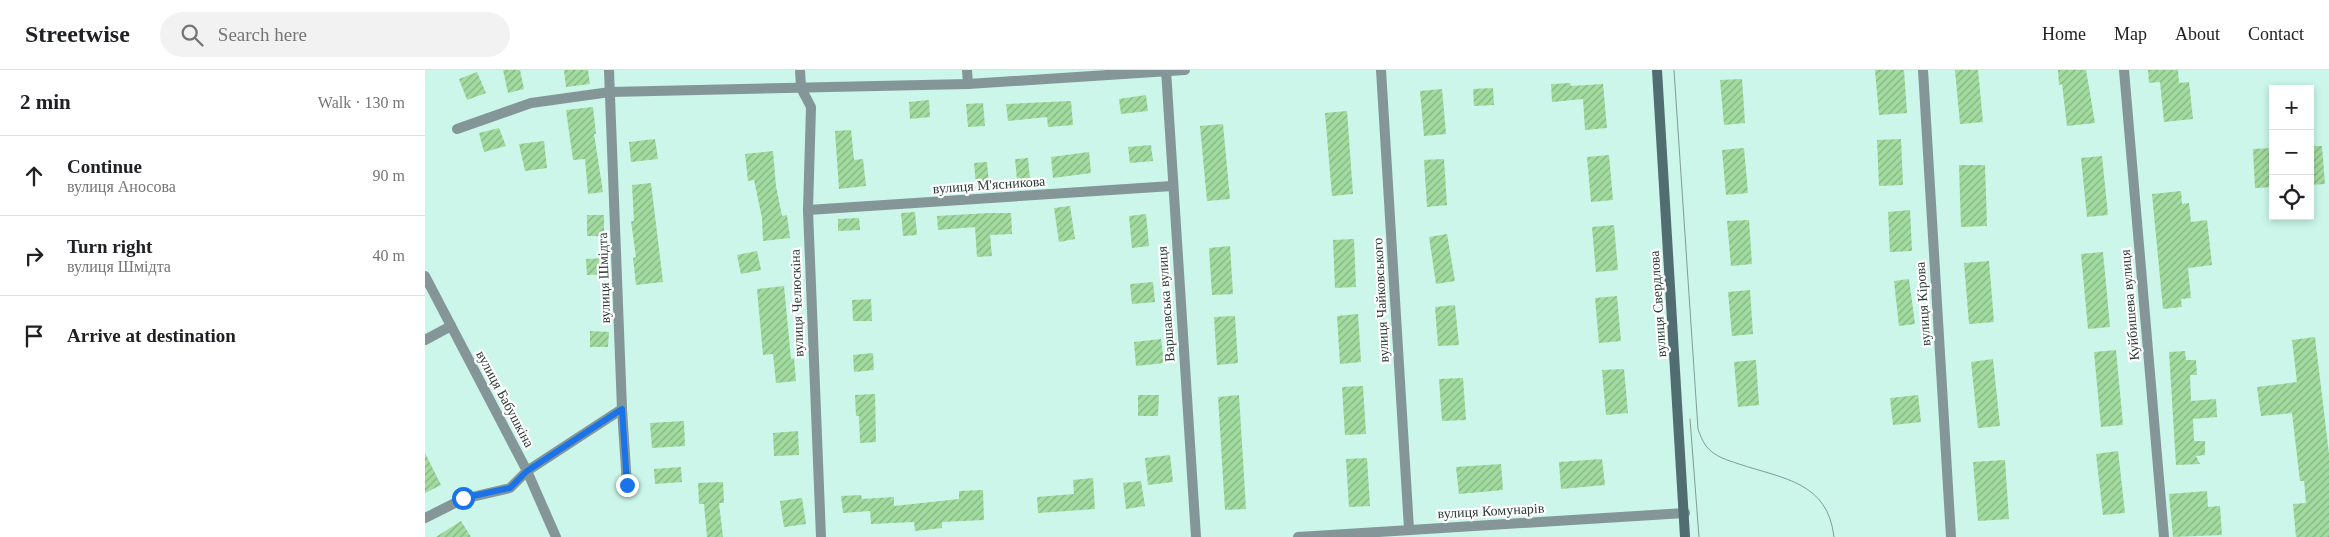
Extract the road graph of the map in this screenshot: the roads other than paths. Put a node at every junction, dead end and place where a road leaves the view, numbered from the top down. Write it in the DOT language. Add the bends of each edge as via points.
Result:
graph roads {
  1 [pos="609,70"];
  2 [pos="799,70"];
  3 [pos="967,70"];
  4 [pos="1185,70"];
  5 [pos="1381,70"];
  6 [pos="1657,70"];
  7 [pos="1923,70"];
  8 [pos="2124,70"];
  9 [pos="1166,71"];
  10 [pos="968,84"];
  11 [pos="801,88"];
  12 [pos="610,92"];
  13 [pos="457,129"];
  14 [pos="1172,186"];
  15 [pos="807,210"];
  16 [pos="425,276"];
  17 [pos="451,326"];
  18 [pos="425,340"];
  19 [pos="622,409"];
  20 [pos="527,471"];
  21 [pos="627,485"];
  22 [pos="1685,513"];
  23 [pos="425,518"];
  24 [pos="1409,529"];
  25 [pos="556,537"];
  26 [pos="821,537"];
  27 [pos="1196,537"];
  28 [pos="1298,537"];
  29 [pos="1685,537"];
  30 [pos="1951,537"];
  31 [pos="2163,537"];
  1 -- 12 [label="street, вулиця Шмідта"];
  2 -- 11 [label="street, вулиця Челюскіна"];
  3 -- 10 [label="street"];
  4 -- 9 [label="street"];
  5 -- 24 [label="street, вулиця Чайковського"];
  6 -- 22 [label="street, вулиця Свердлова"];
  7 -- 30 [label="street, вулиця Кірова"];
  8 -- 31 [label="street, Куйбишева вулиця"];
  9 -- 10 [label="street"];
  9 -- 14 [label="street, Варшавська вулиця"];
  10 -- 11 [label="street"];
  11 -- 12 [label="street"];
  11 -- 15 [label="street, вулиця Челюскіна" via="811,107"];
  12 -- 13 [label="street" via="531,102"];
  12 -- 19 [label="street, вулиця Шмідта"];
  14 -- 15 [label="street, вулиця М'ясникова"];
  14 -- 27 [label="street, Варшавська вулиця"];
  15 -- 26 [label="street, вулиця Челюскіна"];
  16 -- 17 [label="street, вулиця Бабушкіна"];
  17 -- 18 [label="street"];
  17 -- 20 [label="street, вулиця Бабушкіна"];
  19 -- 20 [label="street"];
  19 -- 21 [label="street, вулиця Шмідта"];
  20 -- 23 [label="street" via="510,488 463,498"];
  20 -- 25 [label="street, вулиця Бабушкіна"];
  22 -- 24 [label="street, вулиця Комунарів"];
  22 -- 29 [label="street, вулиця Свердлова"];
  24 -- 28 [label="street, вулиця Комунарів"];
}
